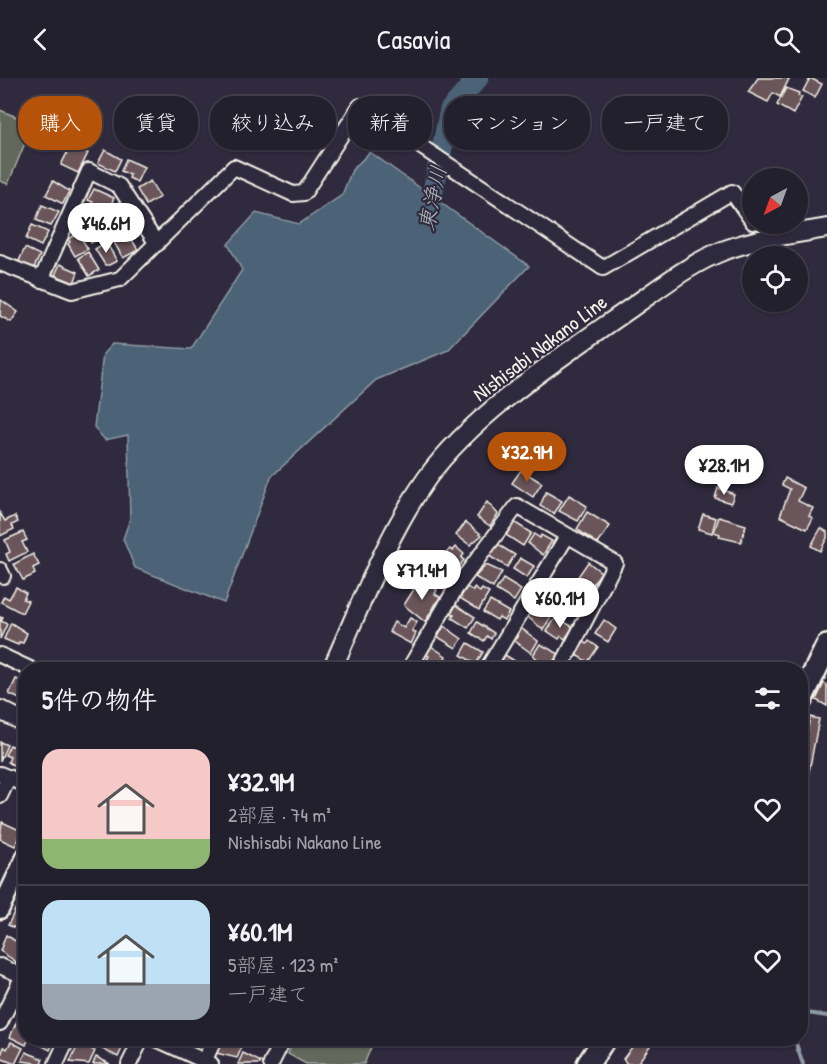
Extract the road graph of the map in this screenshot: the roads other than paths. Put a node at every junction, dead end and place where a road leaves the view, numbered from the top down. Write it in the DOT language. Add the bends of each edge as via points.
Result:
graph roads {
  1 [pos="742,207"];
  2 [pos="827,228"];
  3 [pos="761,234"];
  4 [pos="764,239"];
  5 [pos="157,244"];
  6 [pos="0,263"];
  7 [pos="41,280"];
  8 [pos="567,536"];
  9 [pos="827,646"];
  10 [pos="0,655"];
  11 [pos="335,662"];
  12 [pos="413,662"];
  13 [pos="491,662"];
  14 [pos="564,662"];
  15 [pos="18,663"];
  16 [pos="808,685"];
  17 [pos="0,710"];
  18 [pos="18,719"];
  19 [pos="4,776"];
  20 [pos="18,782"];
  21 [pos="0,796"];
  22 [pos="18,872"];
  23 [pos="0,910"];
  24 [pos="0,966"];
  25 [pos="18,972"];
  26 [pos="18,986"];
  27 [pos="0,1023"];
  28 [pos="64,1046"];
  29 [pos="138,1046"];
  30 [pos="171,1046"];
  31 [pos="212,1046"];
  32 [pos="281,1046"];
  33 [pos="600,1046"];
  34 [pos="206,1063"];
  35 [pos="275,1063"];
  36 [pos="56,1064"];
  37 [pos="129,1064"];
  38 [pos="588,1064"];
  1 -- 5 [label="street" via="732,192 603,268 360,106 303,192 293,194 234,167"];
  2 -- 4 [label="main road, Nishisabi Nakano Line"];
  3 -- 4 [label="street"];
  4 -- 11 [label="main road, Nishisabi Nakano Line" via="692,265 579,345 470,431 428,477 401,519"];
  5 -- 7 [label="street" via="120,279 72,291"];
  5 -- 7 [label="street" via="118,186 88,171"];
  6 -- 7 [label="street"];
  8 -- 12 [label="street" via="516,506 456,588"];
  8 -- 13 [label="street"];
  8 -- 14 [label="street" via="615,563"];
  9 -- 16 [label="highway"];
  10 -- 15 [label="street"];
  17 -- 18 [label="main road"];
  19 -- 20 [label="street"];
  19 -- 21 [label="street"];
  22 -- 23 [label="street"];
  24 -- 25 [label="street"];
  26 -- 27 [label="street"];
  28 -- 36 [label="street"];
  29 -- 37 [label="street"];
  30 -- 34 [label="street"];
  31 -- 34 [label="street"];
  32 -- 35 [label="street"];
  33 -- 38 [label="highway"];
}
